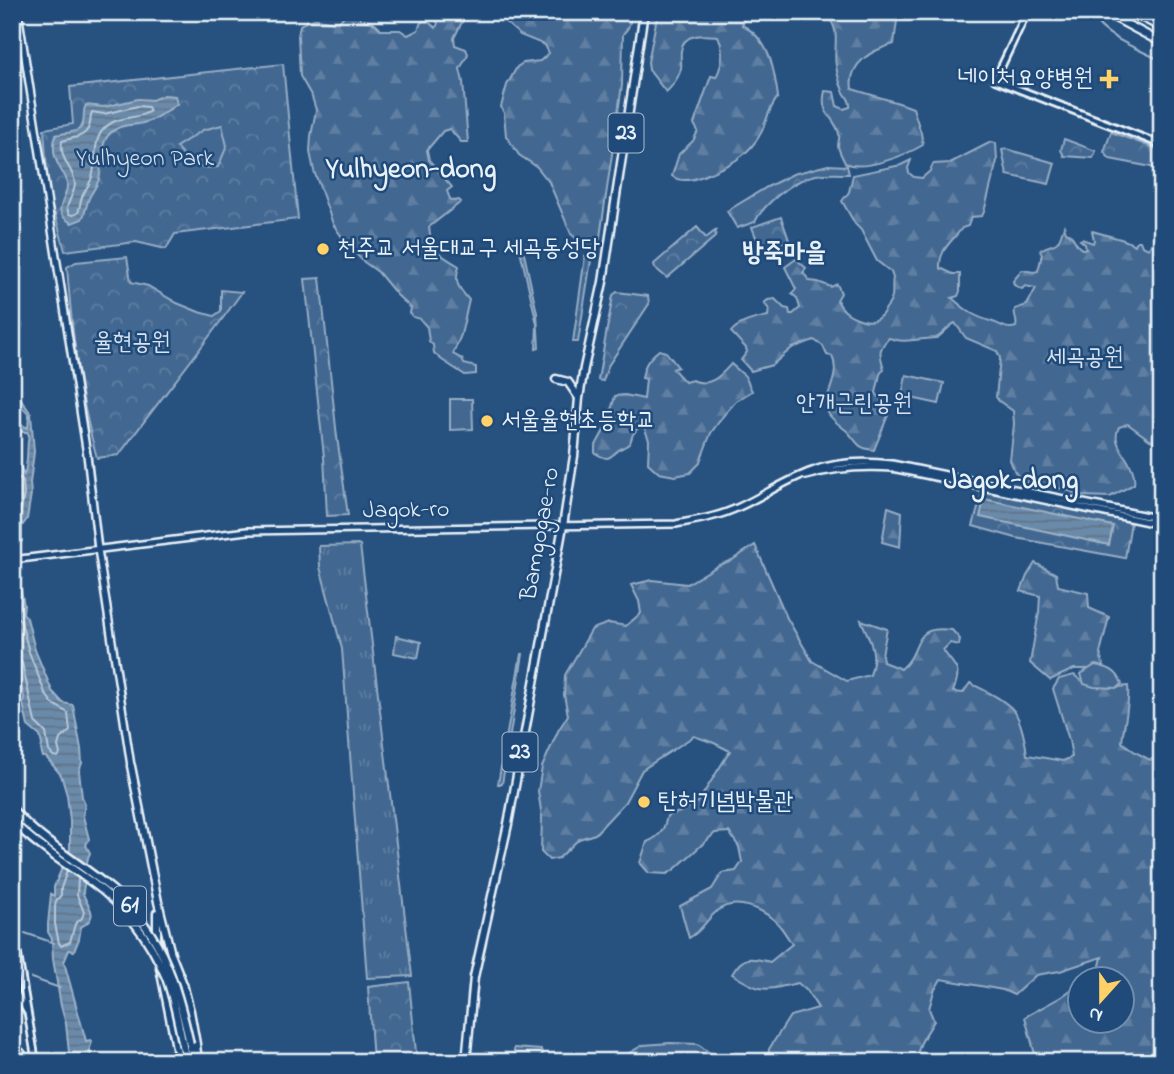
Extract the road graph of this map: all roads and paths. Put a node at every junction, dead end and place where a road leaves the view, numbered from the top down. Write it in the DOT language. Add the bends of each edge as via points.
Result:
graph roads {
  1 [pos="18,12"];
  2 [pos="644,12"];
  3 [pos="1027,12"];
  4 [pos="1104,12"];
  5 [pos="1132,12"];
  6 [pos="1162,28"];
  7 [pos="1162,43"];
  8 [pos="1162,145"];
  9 [pos="556,379"];
  10 [pos="579,398"];
  11 [pos="793,480"];
  12 [pos="1162,519"];
  13 [pos="1162,525"];
  14 [pos="563,526"];
  15 [pos="98,549"];
  16 [pos="12,560"];
  17 [pos="131,766"];
  18 [pos="12,809"];
  19 [pos="12,821"];
  20 [pos="12,920"];
  21 [pos="12,986"];
  22 [pos="29,1016"];
  23 [pos="190,1045"];
  24 [pos="12,1048"];
  25 [pos="28,1062"];
  26 [pos="37,1062"];
  27 [pos="179,1062"];
  28 [pos="186,1062"];
  29 [pos="196,1062"];
  30 [pos="466,1062"];
  1 -- 15 [label="main road"];
  2 -- 10 [label="main road, Bamgogae-ro / 23" via="603,282"];
  3 -- 8 [label="street" via="995,80"];
  4 -- 7 [label="main road"];
  5 -- 6 [label="main road"];
  9 -- 10 [label="main road" via="568,382"];
  10 -- 14 [label="main road, Bamgogae-ro / 23"];
  11 -- 12 [label="main road, Jagok-ro" via="813,470 851,462 892,464"];
  11 -- 13 [label="main road, Jagok-ro" via="846,468 891,468"];
  11 -- 14 [label="main road, Jagok-ro" via="703,519 656,525"];
  14 -- 15 [label="main road, Jagok-ro" via="247,531"];
  14 -- 30 [label="main road, Bamgogae-ro / 23" via="508,824 474,977"];
  15 -- 16 [label="main road, Jagok-ro"];
  15 -- 17 [label="main road"];
  17 -- 23 [label="main road" via="162,922 183,984"];
  17 -- 27 [label="main road" via="157,913 158,958"];
  18 -- 23 [label="main road, 61, bridge" via="42,839 112,890 153,935 181,1006"];
  19 -- 23 [label="main road, 61, bridge" via="109,896 138,927 166,979"];
  20 -- 22 [label="street"];
  21 -- 22 [label="street"];
  22 -- 26 [label="street"];
  23 -- 28 [label="main road, 61"];
  23 -- 29 [label="main road, 61"];
  24 -- 25 [label="main road"];
}
